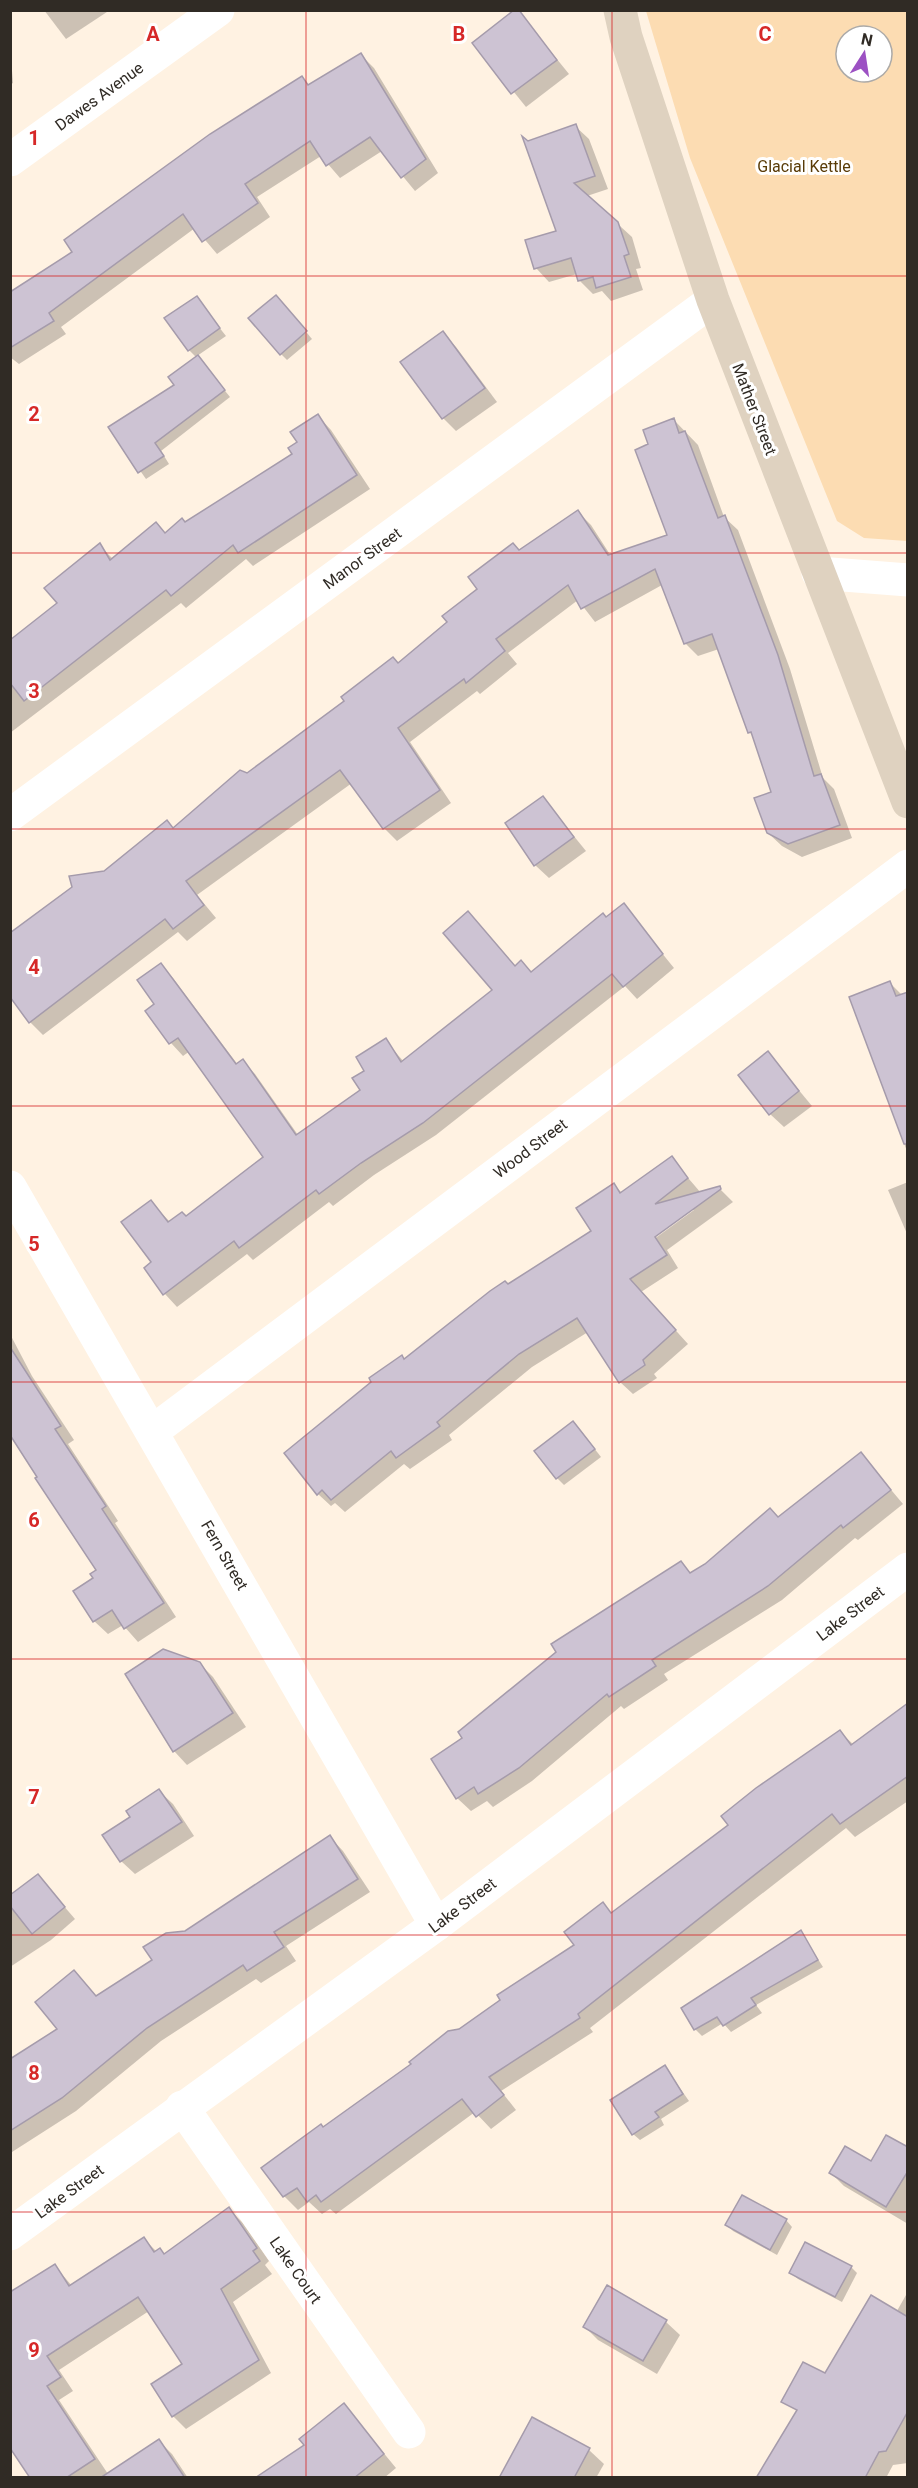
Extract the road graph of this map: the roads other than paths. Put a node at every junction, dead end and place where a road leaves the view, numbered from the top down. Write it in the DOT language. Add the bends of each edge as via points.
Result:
graph roads {
  1 [pos="218,10"];
  2 [pos="620,10"];
  3 [pos="10,160"];
  4 [pos="713,300"];
  5 [pos="818,573"];
  6 [pos="908,580"];
  7 [pos="908,802"];
  8 [pos="10,816"];
  9 [pos="908,866"];
  10 [pos="10,1187"];
  11 [pos="153,1431"];
  12 [pos="908,1569"];
  13 [pos="436,1925"];
  14 [pos="182,2107"];
  15 [pos="10,2234"];
  16 [pos="409,2432"];
  1 -- 3 [label="street, Dawes Avenue"];
  2 -- 4 [label="street, Mather Street"];
  4 -- 5 [label="street, Mather Street"];
  4 -- 8 [label="street, Manor Street"];
  5 -- 6 [label="street"];
  5 -- 7 [label="street, Mather Street"];
  9 -- 11 [label="street, Wood Street"];
  10 -- 11 [label="street, Fern Street"];
  11 -- 13 [label="street, Fern Street"];
  12 -- 13 [label="street, Lake Street"];
  13 -- 14 [label="street, Lake Street"];
  14 -- 15 [label="street, Lake Street"];
  14 -- 16 [label="street, Lake Court"];
}
